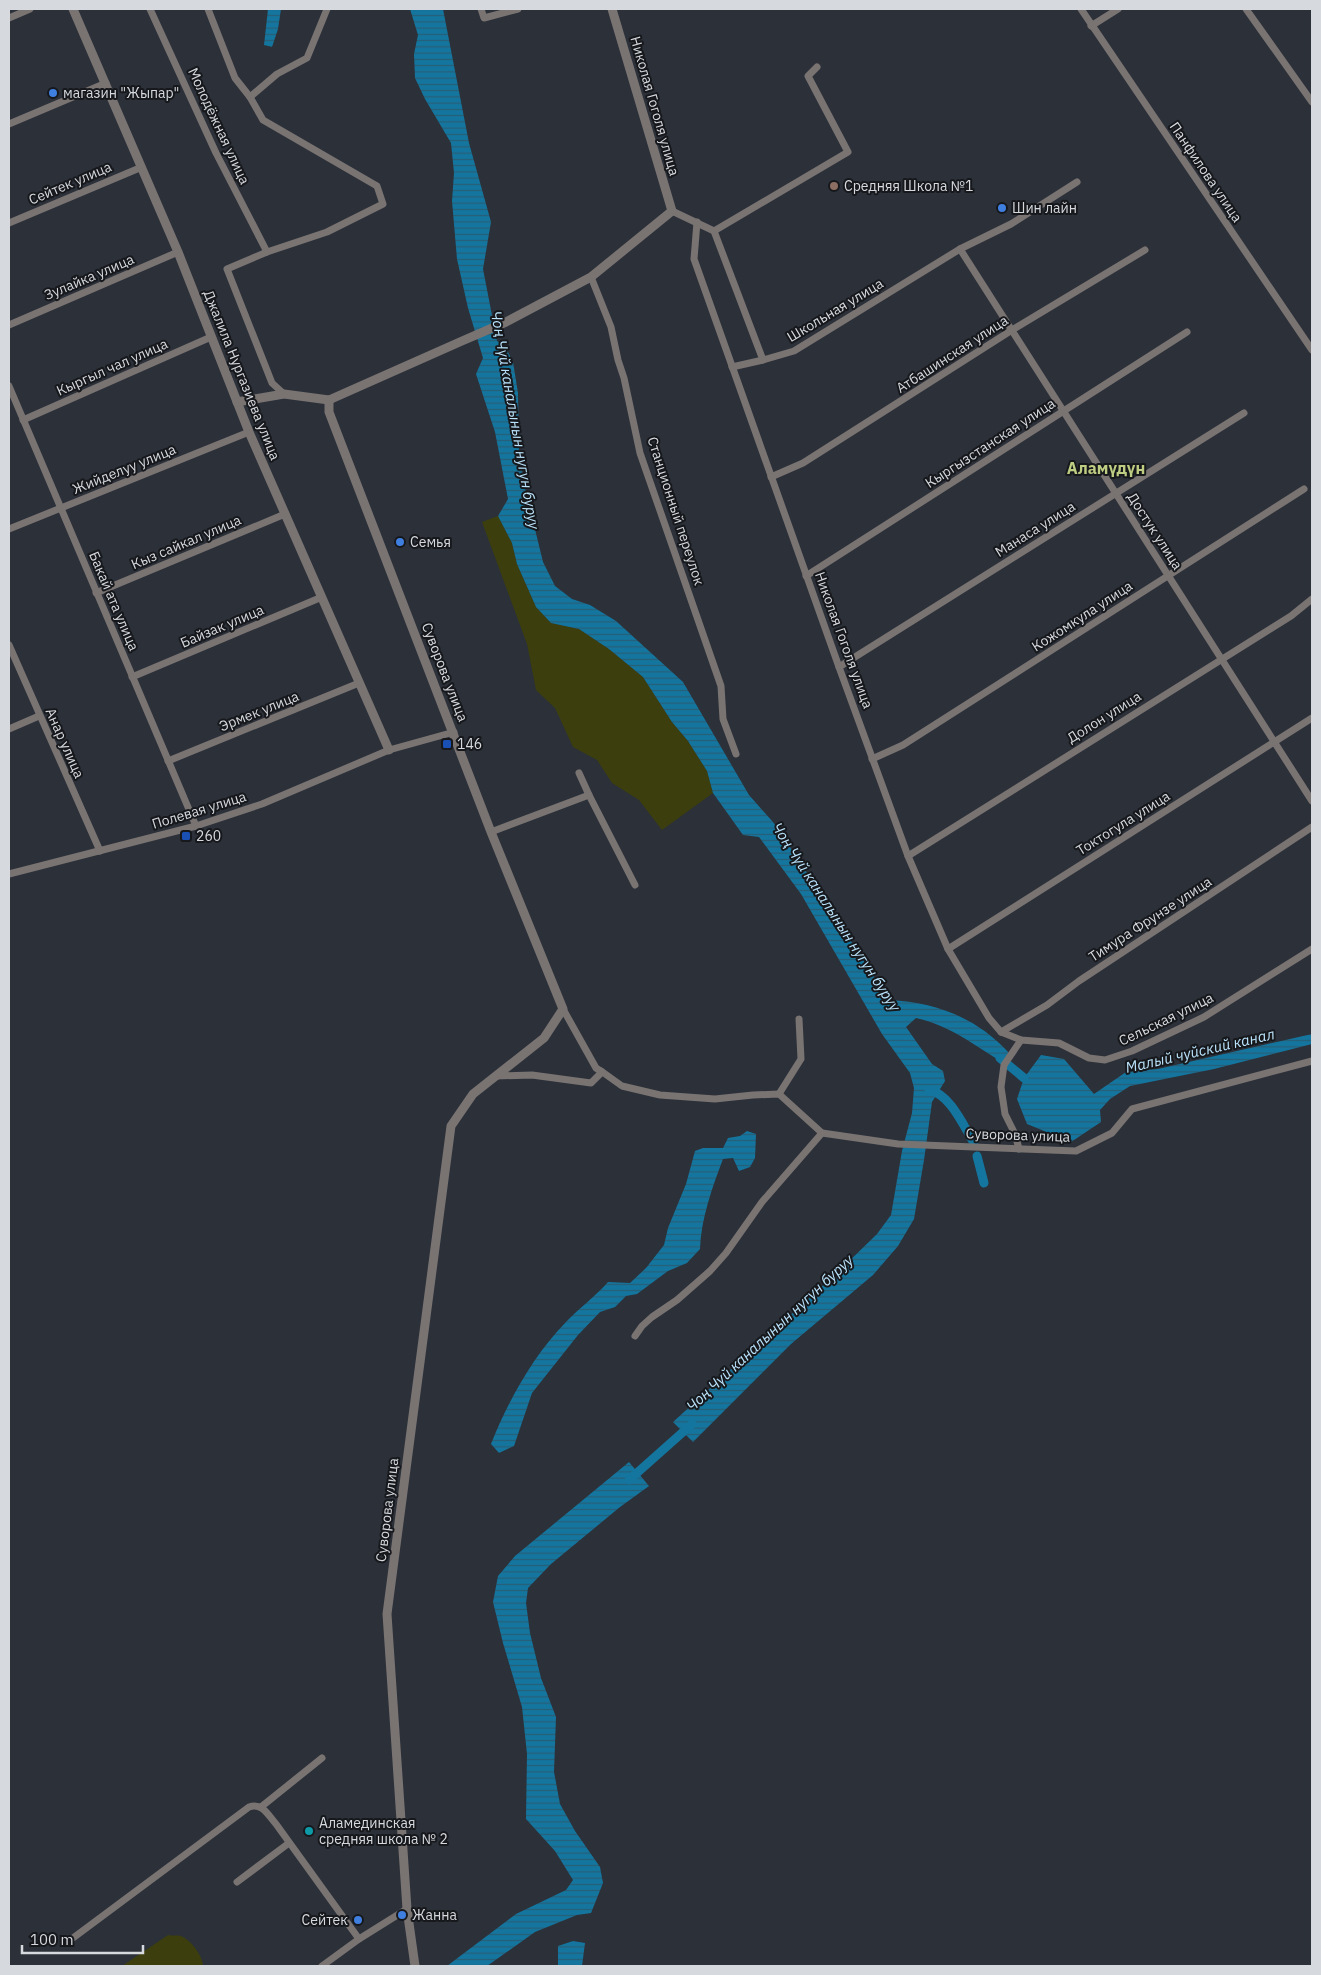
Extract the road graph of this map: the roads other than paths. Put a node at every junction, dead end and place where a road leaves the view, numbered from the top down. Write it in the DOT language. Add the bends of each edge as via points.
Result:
graph roads {
  1 [pos="30,9"];
  2 [pos="73,9"];
  3 [pos="150,9"];
  4 [pos="208,9"];
  5 [pos="327,9"];
  6 [pos="481,9"];
  7 [pos="518,9"];
  8 [pos="612,9"];
  9 [pos="1081,9"];
  10 [pos="1118,9"];
  11 [pos="1246,9"];
  12 [pos="9,18"];
  13 [pos="1091,26"];
  14 [pos="817,67"];
  15 [pos="106,83"];
  16 [pos="250,97"];
  17 [pos="1312,102"];
  18 [pos="9,124"];
  19 [pos="142,166"];
  20 [pos="1077,182"];
  21 [pos="672,212"];
  22 [pos="697,222"];
  23 [pos="9,223"];
  24 [pos="714,231"];
  25 [pos="960,249"];
  26 [pos="1145,250"];
  27 [pos="178,252"];
  28 [pos="267,252"];
  29 [pos="590,276"];
  30 [pos="9,325"];
  31 [pos="1012,330"];
  32 [pos="1187,332"];
  33 [pos="212,337"];
  34 [pos="1312,350"];
  35 [pos="763,360"];
  36 [pos="732,367"];
  37 [pos="9,386"];
  38 [pos="284,394"];
  39 [pos="329,400"];
  40 [pos="237,402"];
  41 [pos="1062,410"];
  42 [pos="1244,413"];
  43 [pos="23,420"];
  44 [pos="249,432"];
  45 [pos="771,477"];
  46 [pos="1304,490"];
  47 [pos="1116,493"];
  48 [pos="61,508"];
  49 [pos="285,514"];
  50 [pos="9,530"];
  51 [pos="1169,575"];
  52 [pos="806,576"];
  53 [pos="96,593"];
  54 [pos="322,597"];
  55 [pos="1312,599"];
  56 [pos="9,645"];
  57 [pos="1222,658"];
  58 [pos="839,667"];
  59 [pos="132,677"];
  60 [pos="359,683"];
  61 [pos="39,716"];
  62 [pos="1312,718"];
  63 [pos="9,729"];
  64 [pos="454,732"];
  65 [pos="1275,741"];
  66 [pos="389,750"];
  67 [pos="736,754"];
  68 [pos="872,759"];
  69 [pos="168,761"];
  70 [pos="580,773"];
  71 [pos="589,796"];
  72 [pos="1312,801"];
  73 [pos="196,826"];
  74 [pos="1312,827"];
  75 [pos="491,832"];
  76 [pos="100,851"];
  77 [pos="908,856"];
  78 [pos="9,874"];
  79 [pos="635,885"];
  80 [pos="948,949"];
  81 [pos="1312,949"];
  82 [pos="563,1009"];
  83 [pos="799,1019"];
  84 [pos="1001,1032"];
  85 [pos="1021,1040"];
  86 [pos="1312,1061"];
  87 [pos="602,1072"];
  88 [pos="496,1076"];
  89 [pos="779,1094"];
  90 [pos="822,1133"];
  91 [pos="1019,1150"];
  92 [pos="635,1336"];
  93 [pos="322,1758"];
  94 [pos="261,1807"];
  95 [pos="289,1843"];
  96 [pos="237,1882"];
  97 [pos="407,1909"];
  98 [pos="73,1938"];
  99 [pos="359,1939"];
  100 [pos="322,1966"];
  101 [pos="416,1966"];
  1 -- 12 [label="street"];
  2 -- 15 [label="street, Джалила Нургазиева улица"];
  3 -- 28 [label="street, Молодёжная улица" via="216,152"];
  4 -- 16 [label="street" via="235,78"];
  5 -- 16 [label="street" via="307,58 277,74"];
  6 -- 7 [label="street" via="484,18"];
  8 -- 21 [label="street, Николая Гоголя улица"];
  9 -- 13 [label="street, Панфилова улица"];
  10 -- 13 [label="street"];
  11 -- 17 [label="street"];
  13 -- 34 [label="street, Панфилова улица"];
  14 -- 24 [label="street" via="808,76 848,152"];
  15 -- 18 [label="street"];
  15 -- 19 [label="street, Джалила Нургазиева улица"];
  16 -- 28 [label="street" via="263,120 377,186 383,204 326,232"];
  19 -- 23 [label="street, Сейтек улица"];
  19 -- 27 [label="street, Джалила Нургазиева улица"];
  20 -- 25 [label="street, Школьная улица" via="1011,224"];
  21 -- 22 [label="street"];
  21 -- 29 [label="street"];
  22 -- 24 [label="street"];
  22 -- 36 [label="street, Николая Гоголя улица" via="694,259"];
  24 -- 35 [label="street"];
  25 -- 31 [label="street, Достук улица"];
  25 -- 35 [label="street, Школьная улица" via="794,351"];
  26 -- 31 [label="street, Атбашинская улица"];
  27 -- 30 [label="street, Зулайка улица"];
  27 -- 33 [label="street, Джалила Нургазиева улица"];
  28 -- 38 [label="street" via="227,269 272,383"];
  29 -- 39 [label="street" via="506,322"];
  29 -- 67 [label="street, Станционный переулок" via="611,328 640,454 721,686 723,719"];
  31 -- 41 [label="street, Достук улица"];
  31 -- 45 [label="street, Атбашинская улица" via="803,464"];
  32 -- 41 [label="street, Кыргызстанская улица"];
  33 -- 40 [label="street, Джалила Нургазиева улица"];
  33 -- 43 [label="street, Кыргыл чал улица"];
  35 -- 36 [label="street, Школьная улица"];
  36 -- 45 [label="street, Николая Гоголя улица"];
  37 -- 43 [label="street, Бакай ата улица"];
  38 -- 39 [label="street"];
  38 -- 40 [label="street"];
  39 -- 64 [label="street, Суворова улица" via="329,412"];
  40 -- 44 [label="street, Джалила Нургазиева улица"];
  41 -- 47 [label="street, Достук улица"];
  41 -- 52 [label="street, Кыргызстанская улица"];
  42 -- 47 [label="street, Манаса улица"];
  43 -- 48 [label="street, Бакай ата улица"];
  44 -- 48 [label="street, Жийделуу улица"];
  44 -- 49 [label="street, Джалила Нургазиева улица"];
  45 -- 52 [label="street, Николая Гоголя улица"];
  46 -- 51 [label="street, Кожомкула улица"];
  47 -- 51 [label="street, Достук улица"];
  47 -- 58 [label="street, Манаса улица"];
  48 -- 50 [label="street, Жийделуу улица"];
  48 -- 53 [label="street, Бакай ата улица"];
  49 -- 53 [label="street, Кыз сайкал улица"];
  49 -- 54 [label="street, Джалила Нургазиева улица"];
  51 -- 57 [label="street, Достук улица"];
  51 -- 68 [label="street, Кожомкула улица" via="903,745"];
  52 -- 58 [label="street, Николая Гоголя улица"];
  53 -- 59 [label="street, Бакай ата улица"];
  54 -- 59 [label="street, Байзак улица"];
  54 -- 60 [label="street, Джалила Нургазиева улица"];
  55 -- 57 [label="street, Долон улица"];
  56 -- 61 [label="street, Анар улица"];
  57 -- 65 [label="street, Достук улица"];
  57 -- 77 [label="street, Долон улица"];
  58 -- 68 [label="street, Николая Гоголя улица"];
  59 -- 69 [label="street, Бакай ата улица"];
  60 -- 66 [label="street, Джалила Нургазиева улица"];
  60 -- 69 [label="street, Эрмек улица"];
  61 -- 63 [label="street"];
  61 -- 76 [label="street, Анар улица"];
  62 -- 65 [label="street, Токтогула улица"];
  64 -- 66 [label="street, Полевая улица"];
  64 -- 75 [label="street, Суворова улица"];
  65 -- 72 [label="street, Достук улица"];
  65 -- 80 [label="street, Токтогула улица"];
  66 -- 73 [label="street, Полевая улица" via="262,804"];
  68 -- 77 [label="street, Николая Гоголя улица"];
  69 -- 73 [label="street, Бакай ата улица"];
  70 -- 71 [label="street"];
  71 -- 75 [label="street"];
  71 -- 79 [label="street"];
  73 -- 76 [label="street, Полевая улица"];
  74 -- 84 [label="street, Тимура Фрунзе улица" via="1047,1005"];
  75 -- 82 [label="street, Суворова улица"];
  76 -- 78 [label="street, Полевая улица"];
  77 -- 80 [label="street, Николая Гоголя улица"];
  80 -- 84 [label="street, Николая Гоголя улица" via="988,1018"];
  81 -- 85 [label="street, Сельская улица" via="1204,1017 1117,1057 1096,1060 1059,1043"];
  82 -- 87 [label="street, Суворова улица" via="596,1068"];
  82 -- 88 [label="street, Суворова улица" via="544,1038"];
  83 -- 89 [label="street" via="801,1059"];
  84 -- 85 [label="street, Николая Гоголя улица"];
  85 -- 91 [label="street" via="1004,1065 1001,1087 1005,1114"];
  86 -- 91 [label="street, Суворова улица" via="1132,1109 1112,1134 1076,1152"];
  87 -- 88 [label="street" via="591,1083 532,1075"];
  87 -- 89 [label="street, Суворова улица" via="622,1086 660,1095 715,1099"];
  88 -- 97 [label="street, Суворова улица" via="473,1094 451,1126 387,1614"];
  89 -- 90 [label="street"];
  90 -- 91 [label="street, Суворова улица" via="898,1144"];
  90 -- 92 [label="street" via="762,1202 710,1271 642,1326"];
  93 -- 94 [label="street"];
  94 -- 95 [label="street"];
  94 -- 98 [label="street" via="249,1807"];
  95 -- 96 [label="street"];
  95 -- 99 [label="street"];
  97 -- 99 [label="street"];
  97 -- 101 [label="street, Суворова улица"];
  99 -- 100 [label="street"];
}
